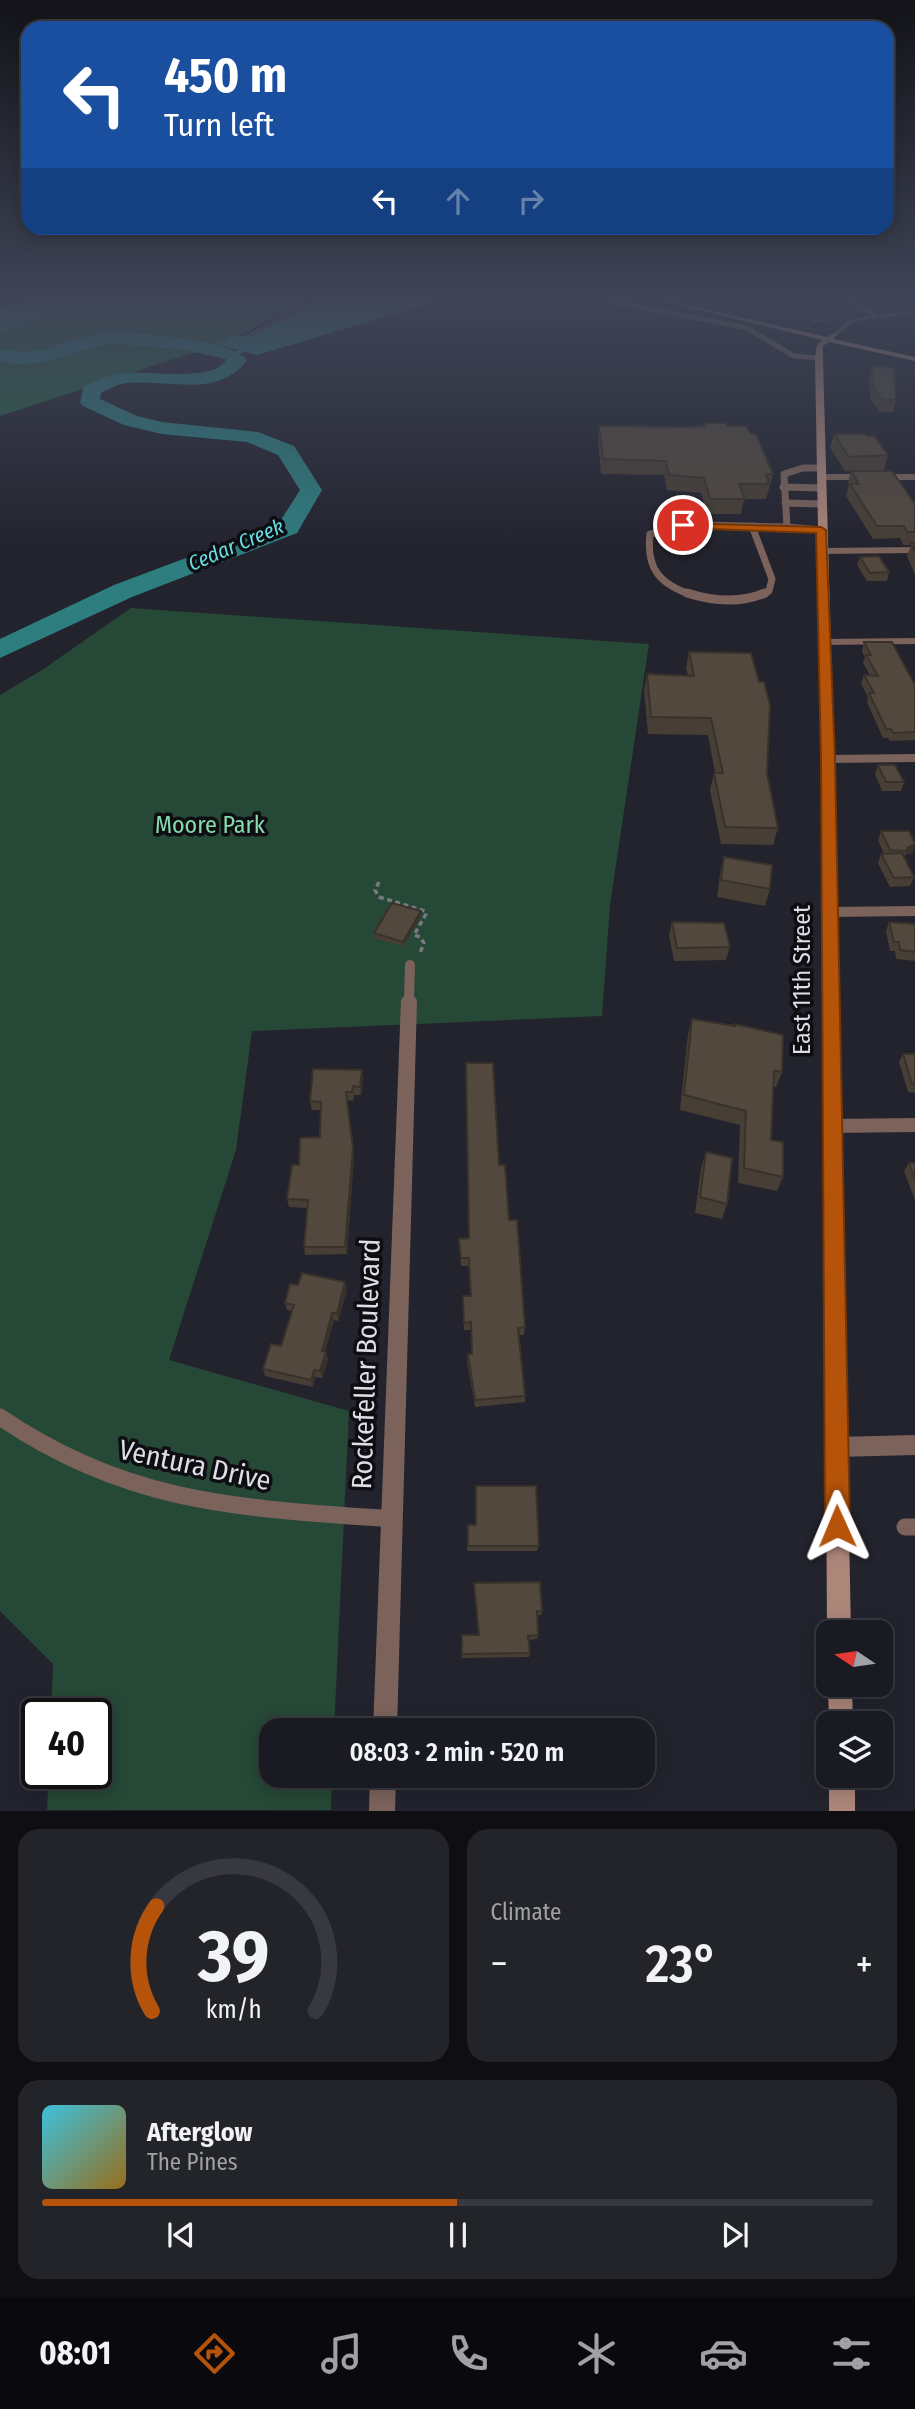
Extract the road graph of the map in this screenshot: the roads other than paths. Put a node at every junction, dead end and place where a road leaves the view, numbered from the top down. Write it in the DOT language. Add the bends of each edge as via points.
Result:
graph roads {
  1 [pos="819,386"];
  2 [pos="915,477"];
  3 [pos="821,484"];
  4 [pos="783,487"];
  5 [pos="785,503"];
  6 [pos="752,526"];
  7 [pos="786,527"];
  8 [pos="821,530"];
  9 [pos="915,550"];
  10 [pos="822,551"];
  11 [pos="915,641"];
  12 [pos="824,642"];
  13 [pos="915,758"];
  14 [pos="828,759"];
  15 [pos="915,911"];
  16 [pos="830,912"];
  17 [pos="410,965"];
  18 [pos="409,1000"];
  19 [pos="915,1125"];
  20 [pos="831,1126"];
  21 [pos="0,1417"];
  22 [pos="915,1445"];
  23 [pos="836,1447"];
  24 [pos="392,1519"];
  25 [pos="839,1620"];
  26 [pos="385,1718"];
  27 [pos="383,1788"];
  28 [pos="842,1788"];
  29 [pos="382,1811"];
  30 [pos="842,1811"];
  1 -- 3 [label="street, East 11th Street"];
  2 -- 3 [label="street"];
  3 -- 4 [label="lane"];
  3 -- 4 [label="lane" via="791,470 784,474"];
  3 -- 5 [label="lane"];
  3 -- 8 [label="street, East 11th Street"];
  4 -- 5 [label="lane"];
  5 -- 7 [label="lane"];
  6 -- 6 [label="lane" via="683,525 650,534 649,563 658,578 694,595 760,597 769,591 772,579"];
  6 -- 7 [label="lane"];
  7 -- 8 [label="lane"];
  8 -- 10 [label="street, East 11th Street"];
  9 -- 10 [label="street"];
  10 -- 12 [label="street, East 11th Street"];
  11 -- 12 [label="street"];
  12 -- 14 [label="street, East 11th Street"];
  13 -- 14 [label="street"];
  14 -- 16 [label="street, East 11th Street"];
  15 -- 16 [label="street"];
  16 -- 20 [label="street, East 11th Street"];
  17 -- 18 [label="lane"];
  18 -- 24 [label="street, Rockefeller Boulevard"];
  19 -- 20 [label="street"];
  20 -- 23 [label="street, East 11th Street"];
  21 -- 24 [label="lane, Ventura Drive" via="51,1448 133,1484 214,1502"];
  22 -- 23 [label="street"];
  23 -- 25 [label="street, East 11th Street"];
  24 -- 26 [label="street, Rockefeller Boulevard"];
  27 -- 29 [label="street"];
  28 -- 30 [label="street"];
}
